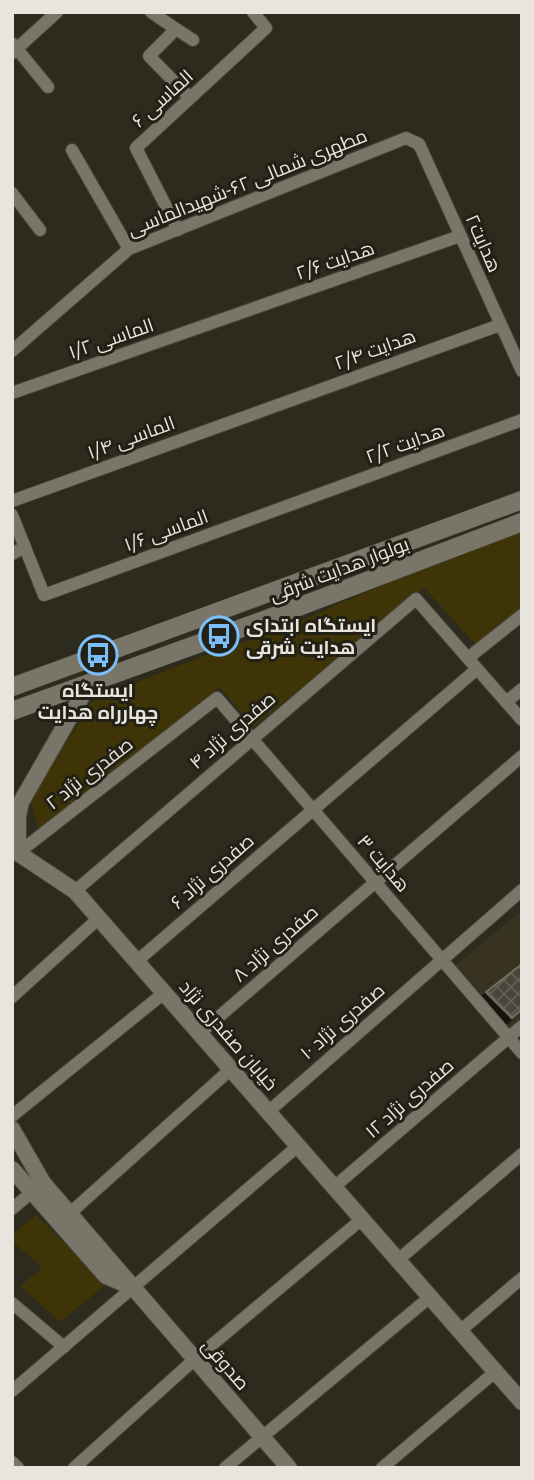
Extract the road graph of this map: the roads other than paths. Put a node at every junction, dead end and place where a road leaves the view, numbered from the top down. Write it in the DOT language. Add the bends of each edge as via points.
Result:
graph roads {
  1 [pos="57,12"];
  2 [pos="152,12"];
  3 [pos="253,12"];
  4 [pos="176,29"];
  5 [pos="193,40"];
  6 [pos="14,48"];
  7 [pos="48,87"];
  8 [pos="190,98"];
  9 [pos="406,138"];
  10 [pos="72,150"];
  11 [pos="12,193"];
  12 [pos="40,230"];
  13 [pos="178,230"];
  14 [pos="460,236"];
  15 [pos="129,249"];
  16 [pos="222,319"];
  17 [pos="500,325"];
  18 [pos="516,344"];
  19 [pos="12,351"];
  20 [pos="522,371"];
  21 [pos="12,393"];
  22 [pos="263,410"];
  23 [pos="522,420"];
  24 [pos="522,500"];
  25 [pos="12,501"];
  26 [pos="301,501"];
  27 [pos="12,515"];
  28 [pos="522,522"];
  29 [pos="25,547"];
  30 [pos="12,554"];
  31 [pos="522,615"];
  32 [pos="468,658"];
  33 [pos="477,669"];
  34 [pos="90,682"];
  35 [pos="12,687"];
  36 [pos="522,689"];
  37 [pos="216,698"];
  38 [pos="506,702"];
  39 [pos="12,711"];
  40 [pos="522,720"];
  41 [pos="251,738"];
  42 [pos="522,756"];
  43 [pos="312,810"];
  44 [pos="15,855"];
  45 [pos="374,882"];
  46 [pos="522,890"];
  47 [pos="75,891"];
  48 [pos="99,918"];
  49 [pos="441,960"];
  50 [pos="137,961"];
  51 [pos="164,993"];
  52 [pos="12,997"];
  53 [pos="522,1026"];
  54 [pos="200,1033"];
  55 [pos="508,1038"];
  56 [pos="522,1054"];
  57 [pos="231,1069"];
  58 [pos="268,1112"];
  59 [pos="12,1116"];
  60 [pos="12,1129"];
  61 [pos="298,1146"];
  62 [pos="522,1154"];
  63 [pos="12,1169"];
  64 [pos="37,1187"];
  65 [pos="334,1187"];
  66 [pos="12,1209"];
  67 [pos="69,1214"];
  68 [pos="362,1219"];
  69 [pos="398,1260"];
  70 [pos="522,1278"];
  71 [pos="132,1287"];
  72 [pos="430,1297"];
  73 [pos="12,1303"];
  74 [pos="460,1331"];
  75 [pos="64,1347"];
  76 [pos="195,1359"];
  77 [pos="495,1372"];
  78 [pos="12,1391"];
  79 [pos="522,1402"];
  80 [pos="262,1437"];
  81 [pos="74,1468"];
  82 [pos="225,1468"];
  83 [pos="289,1468"];
  84 [pos="382,1468"];
  1 -- 6 [label="street"];
  2 -- 4 [label="street"];
  3 -- 8 [label="street, الماسی ۶" via="266,28"];
  4 -- 5 [label="street"];
  4 -- 8 [label="street" via="149,56"];
  6 -- 7 [label="street"];
  8 -- 13 [label="street, الماسی ۶" via="136,148"];
  9 -- 13 [label="street, مطهری شمالی ۶۲-شهیدالماسی"];
  9 -- 14 [label="street, هدایت۲" via="419,144"];
  10 -- 15 [label="street"];
  11 -- 12 [label="street"];
  13 -- 15 [label="street, مطهری شمالی ۶۲-شهیدالماسی"];
  14 -- 16 [label="street, هدایت ۲/۶"];
  14 -- 17 [label="street, هدایت۲"];
  15 -- 19 [label="street, مطهری شمالی ۶۲-شهیدالماسی"];
  16 -- 21 [label="street, الماسی ۱/۲"];
  17 -- 18 [label="street, هدایت۲"];
  17 -- 22 [label="street, هدایت ۲/۴"];
  18 -- 20 [label="street, هدایت۲"];
  22 -- 25 [label="street, الماسی ۱/۴"];
  23 -- 26 [label="street, هدایت ۲/۲"];
  24 -- 35 [label="main road, بولوار هدایت شرقی"];
  26 -- 29 [label="street, الماسی ۱/۶" via="44,595"];
  27 -- 29 [label="street"];
  28 -- 34 [label="main road, بولوار هدایت شرقی"];
  29 -- 30 [label="street"];
  31 -- 32 [label="street"];
  32 -- 33 [label="street"];
  32 -- 41 [label="street, صفدری نژاد ۴" via="416,599"];
  33 -- 38 [label="street"];
  33 -- 43 [label="street, صفدری نژاد ۶"];
  34 -- 39 [label="main road, بولوار هدایت شرقی"];
  34 -- 44 [label="street" via="22,802"];
  36 -- 38 [label="street"];
  37 -- 41 [label="street, هدایت ۳"];
  37 -- 44 [label="street, صفدری نژاد ۲"];
  38 -- 40 [label="street"];
  41 -- 43 [label="street, هدایت ۳"];
  41 -- 47 [label="street, صفدری نژاد ۴"];
  42 -- 45 [label="street, صفدری نژاد ۸"];
  43 -- 45 [label="street, هدایت ۳"];
  43 -- 50 [label="street, صفدری نژاد ۶"];
  44 -- 47 [label="street, خیابان صفدری نژاد"];
  45 -- 49 [label="street, هدایت ۳"];
  45 -- 54 [label="street, صفدری نژاد ۸"];
  46 -- 49 [label="street, صفدری نژاد ۱۰"];
  47 -- 48 [label="street, خیابان صفدری نژاد"];
  48 -- 50 [label="street, خیابان صفدری نژاد"];
  48 -- 52 [label="street"];
  49 -- 55 [label="street, هدایت ۳"];
  49 -- 58 [label="street, صفدری نژاد ۱۰"];
  50 -- 51 [label="street, خیابان صفدری نژاد"];
  51 -- 54 [label="street, خیابان صفدری نژاد"];
  51 -- 59 [label="street"];
  53 -- 55 [label="street, صفدری نژاد ۱۲"];
  54 -- 57 [label="street, خیابان صفدری نژاد"];
  55 -- 56 [label="street, هدایت ۳"];
  55 -- 65 [label="street, صفدری نژاد ۱۲"];
  57 -- 58 [label="street, خیابان صفدری نژاد"];
  57 -- 67 [label="street"];
  58 -- 61 [label="street, خیابان صفدری نژاد"];
  60 -- 64 [label="street"];
  61 -- 65 [label="street, خیابان صفدری نژاد"];
  61 -- 71 [label="street"];
  62 -- 69 [label="street"];
  63 -- 64 [label="street"];
  64 -- 66 [label="street"];
  64 -- 67 [label="street, صدوقی"];
  64 -- 71 [label="street" via="106,1276"];
  65 -- 68 [label="street, خیابان صفدری نژاد"];
  67 -- 71 [label="street, صدوقی"];
  68 -- 69 [label="street, خیابان صفدری نژاد"];
  68 -- 76 [label="street"];
  69 -- 72 [label="street, خیابان صفدری نژاد"];
  70 -- 74 [label="street"];
  71 -- 75 [label="street"];
  71 -- 76 [label="street, صدوقی"];
  72 -- 74 [label="street, خیابان صفدری نژاد"];
  72 -- 80 [label="street"];
  73 -- 75 [label="street"];
  74 -- 77 [label="street, خیابان صفدری نژاد"];
  75 -- 78 [label="street"];
  76 -- 80 [label="street, صدوقی"];
  76 -- 81 [label="street"];
  77 -- 79 [label="street, خیابان صفدری نژاد"];
  77 -- 84 [label="street"];
  80 -- 82 [label="street"];
  80 -- 83 [label="street, صدوقی"];
}
